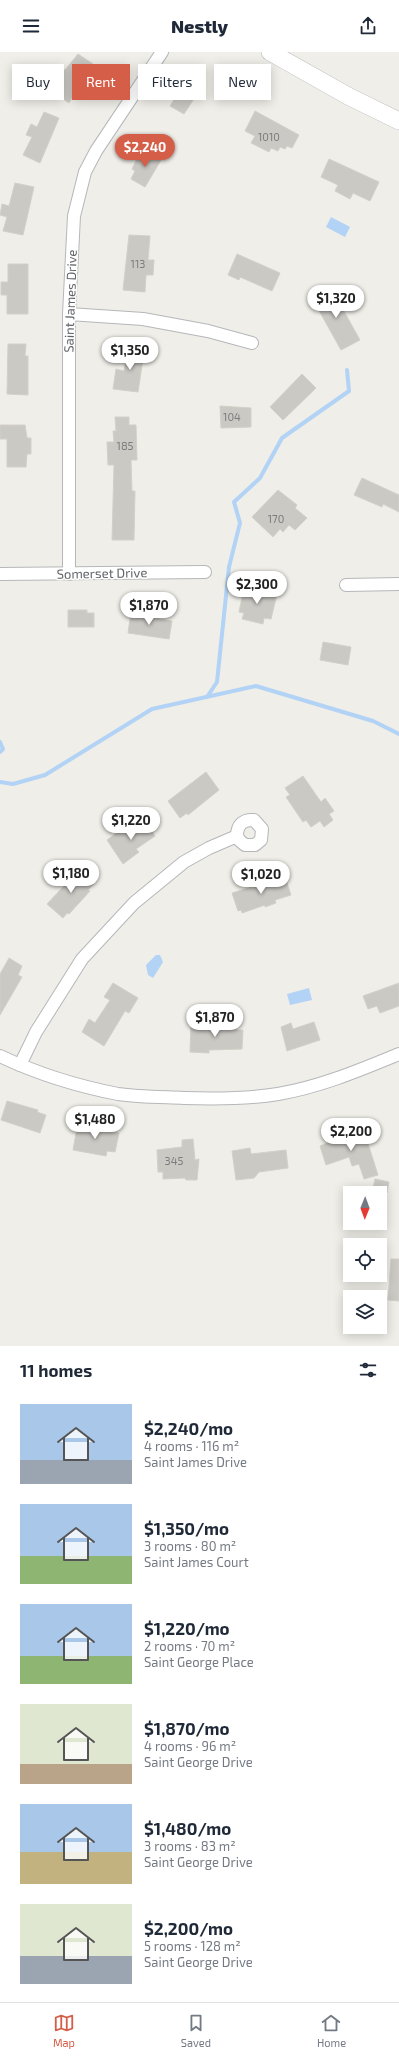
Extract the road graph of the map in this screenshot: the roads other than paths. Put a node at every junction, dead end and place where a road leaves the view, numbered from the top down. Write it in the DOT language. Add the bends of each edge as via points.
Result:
graph roads {
  1 [pos="162,52"];
  2 [pos="270,52"];
  3 [pos="399,121"];
  4 [pos="69,314"];
  5 [pos="252,343"];
  6 [pos="205,572"];
  7 [pos="0,574"];
  8 [pos="69,574"];
  9 [pos="399,584"];
  10 [pos="346,585"];
  11 [pos="237,836"];
  12 [pos="399,1054"];
  13 [pos="0,1056"];
  14 [pos="20,1065"];
  1 -- 4 [label="street, Saint James Drive" via="107,134 85,172 74,223"];
  2 -- 3 [label="main road" via="348,96"];
  4 -- 5 [label="street" via="143,319 208,331"];
  4 -- 8 [label="street, Saint James Drive"];
  6 -- 8 [label="street, Somerset Drive"];
  7 -- 8 [label="street, Somerset Drive"];
  9 -- 10 [label="street"];
  11 -- 14 [label="street" via="184,862 134,904 82,959 36,1032"];
  12 -- 14 [label="street" via="303,1088 278,1094 245,1097 202,1098 119,1094 59,1080"];
  13 -- 14 [label="street"];
}
